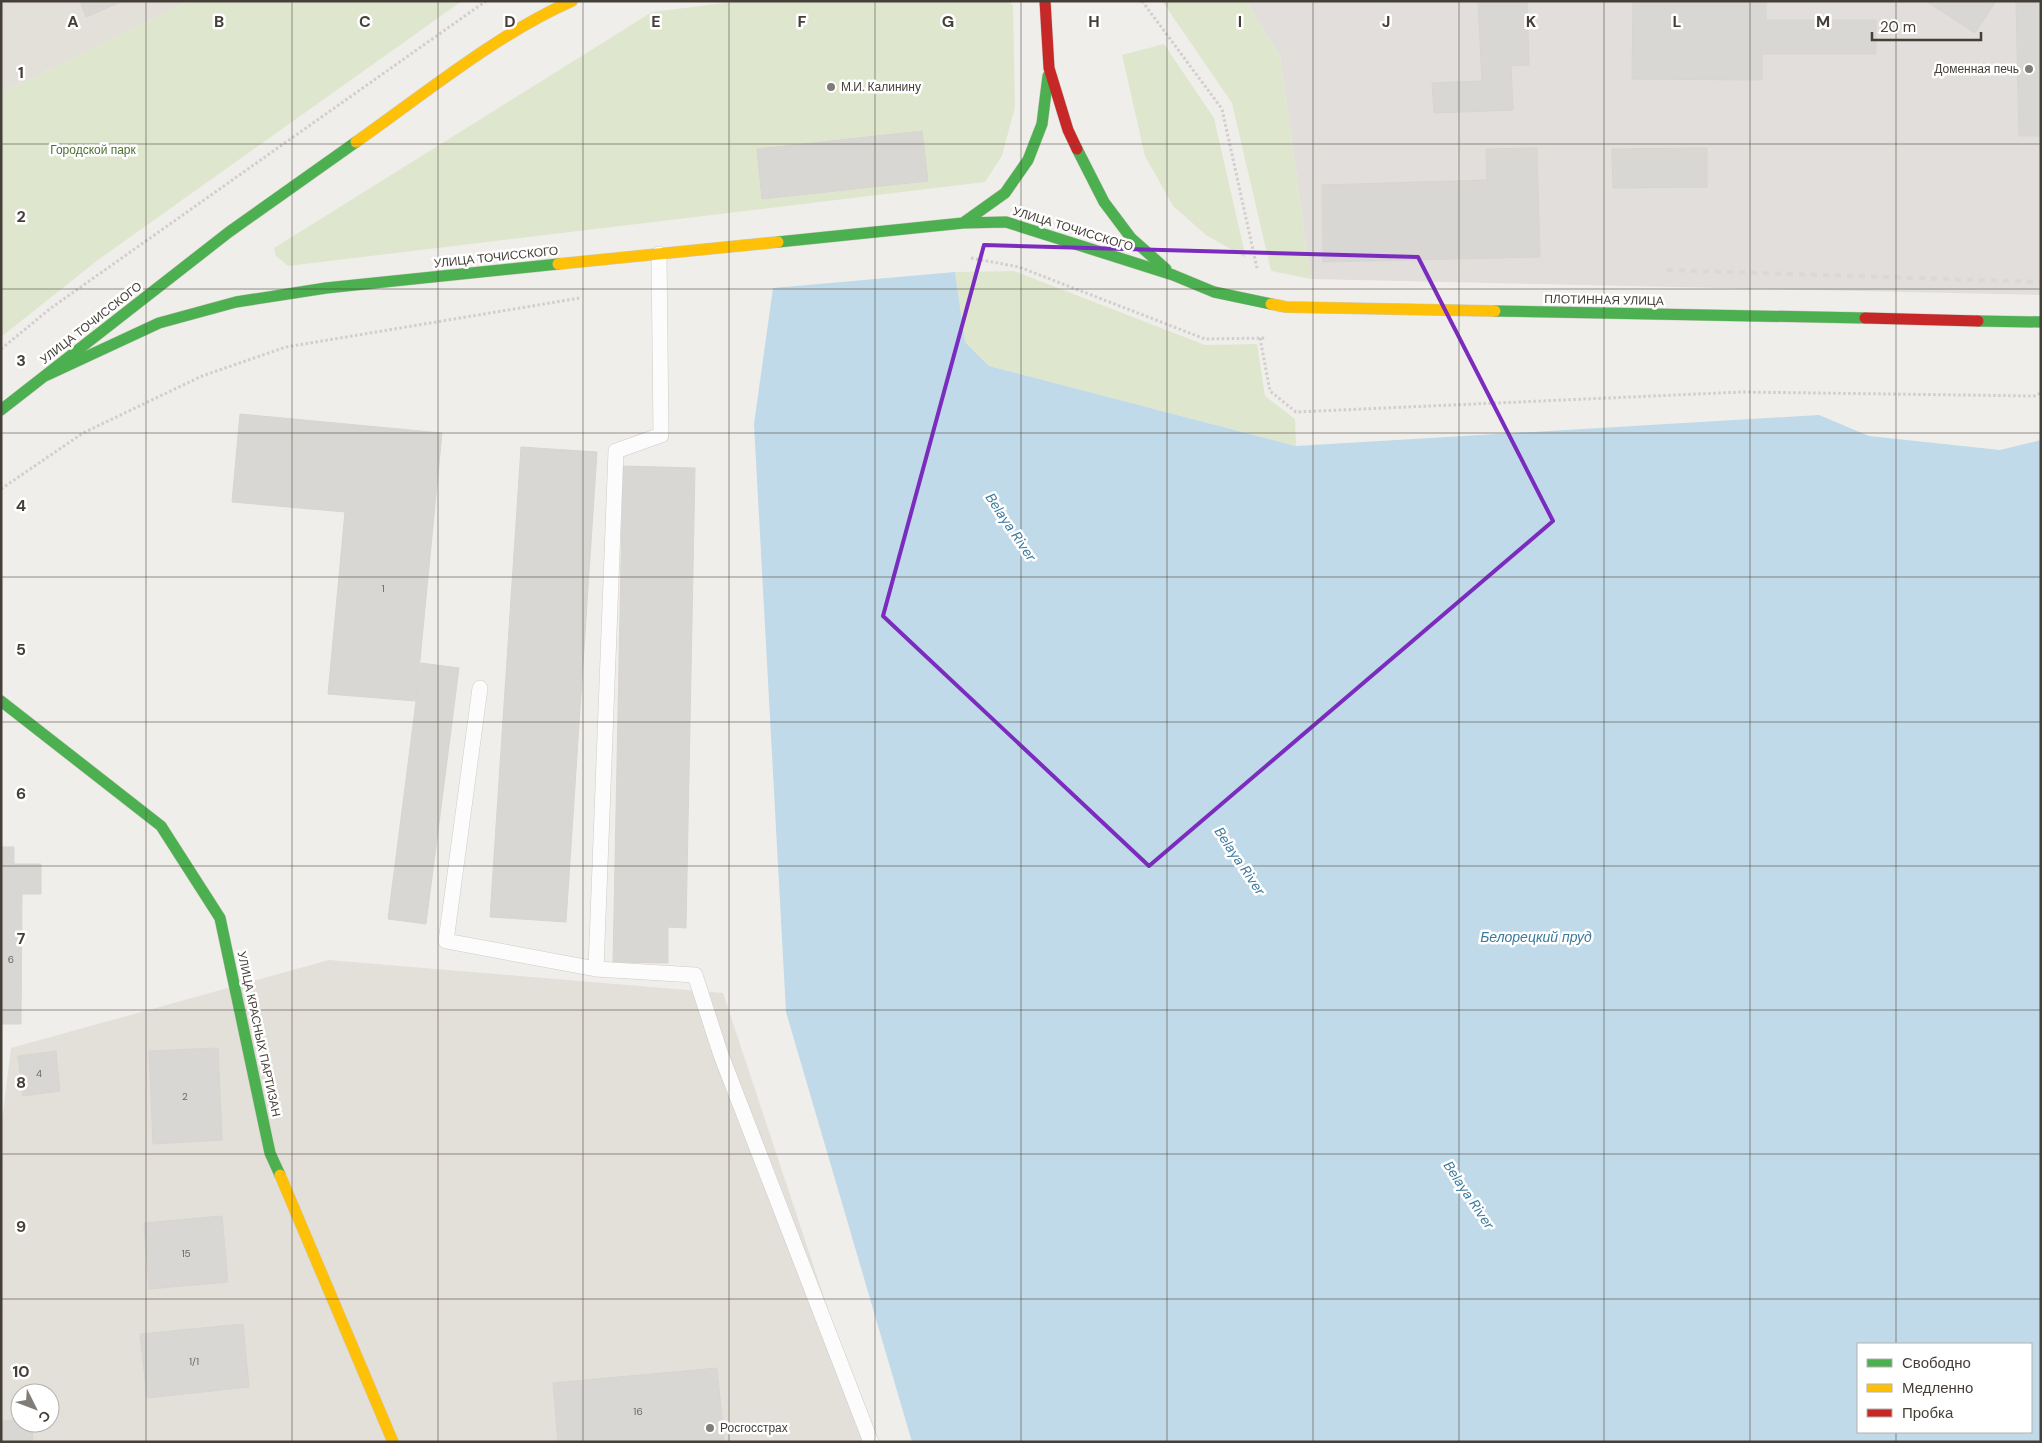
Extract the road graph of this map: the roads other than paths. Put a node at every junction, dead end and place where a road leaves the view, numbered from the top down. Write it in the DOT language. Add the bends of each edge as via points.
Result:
graph roads {
  1 [pos="572,1"];
  2 [pos="1045,1"];
  3 [pos="1049,68"];
  4 [pos="963,223"];
  5 [pos="659,254"];
  6 [pos="1172,275"];
  7 [pos="2041,322"];
  8 [pos="45,376"];
  9 [pos="1,410"];
  10 [pos="480,688"];
  11 [pos="1,701"];
  12 [pos="596,969"];
  13 [pos="394,1442"];
  14 [pos="871,1442"];
  1 -- 8 [label="street, УЛИЦА ТОЧИССКОГО" via="545,13 481,54 229,232"];
  2 -- 3 [label="street"];
  3 -- 4 [label="street, УЛИЦА ТОЧИССКОГО" via="1042,124 1028,160 1005,193"];
  3 -- 6 [label="street" via="1068,130 1104,202 1131,238"];
  4 -- 5 [label="street, УЛИЦА ТОЧИССКОГО"];
  4 -- 6 [label="street, УЛИЦА ТОЧИССКОГО" via="1006,222"];
  5 -- 8 [label="street, УЛИЦА ТОЧИССКОГО" via="326,288 236,302 159,323"];
  5 -- 12 [label="lane" via="661,435 616,451"];
  6 -- 7 [label="street, ПЛОТИННАЯ УЛИЦА" via="1214,292 1286,307"];
  8 -- 9 [label="street, УЛИЦА ТОЧИССКОГО"];
  10 -- 12 [label="lane" via="446,941"];
  11 -- 13 [label="street, УЛИЦА КРАСНЫХ ПАРТИЗАН" via="161,826 220,918 270,1153"];
  12 -- 14 [label="lane" via="695,975 721,1056"];
}
